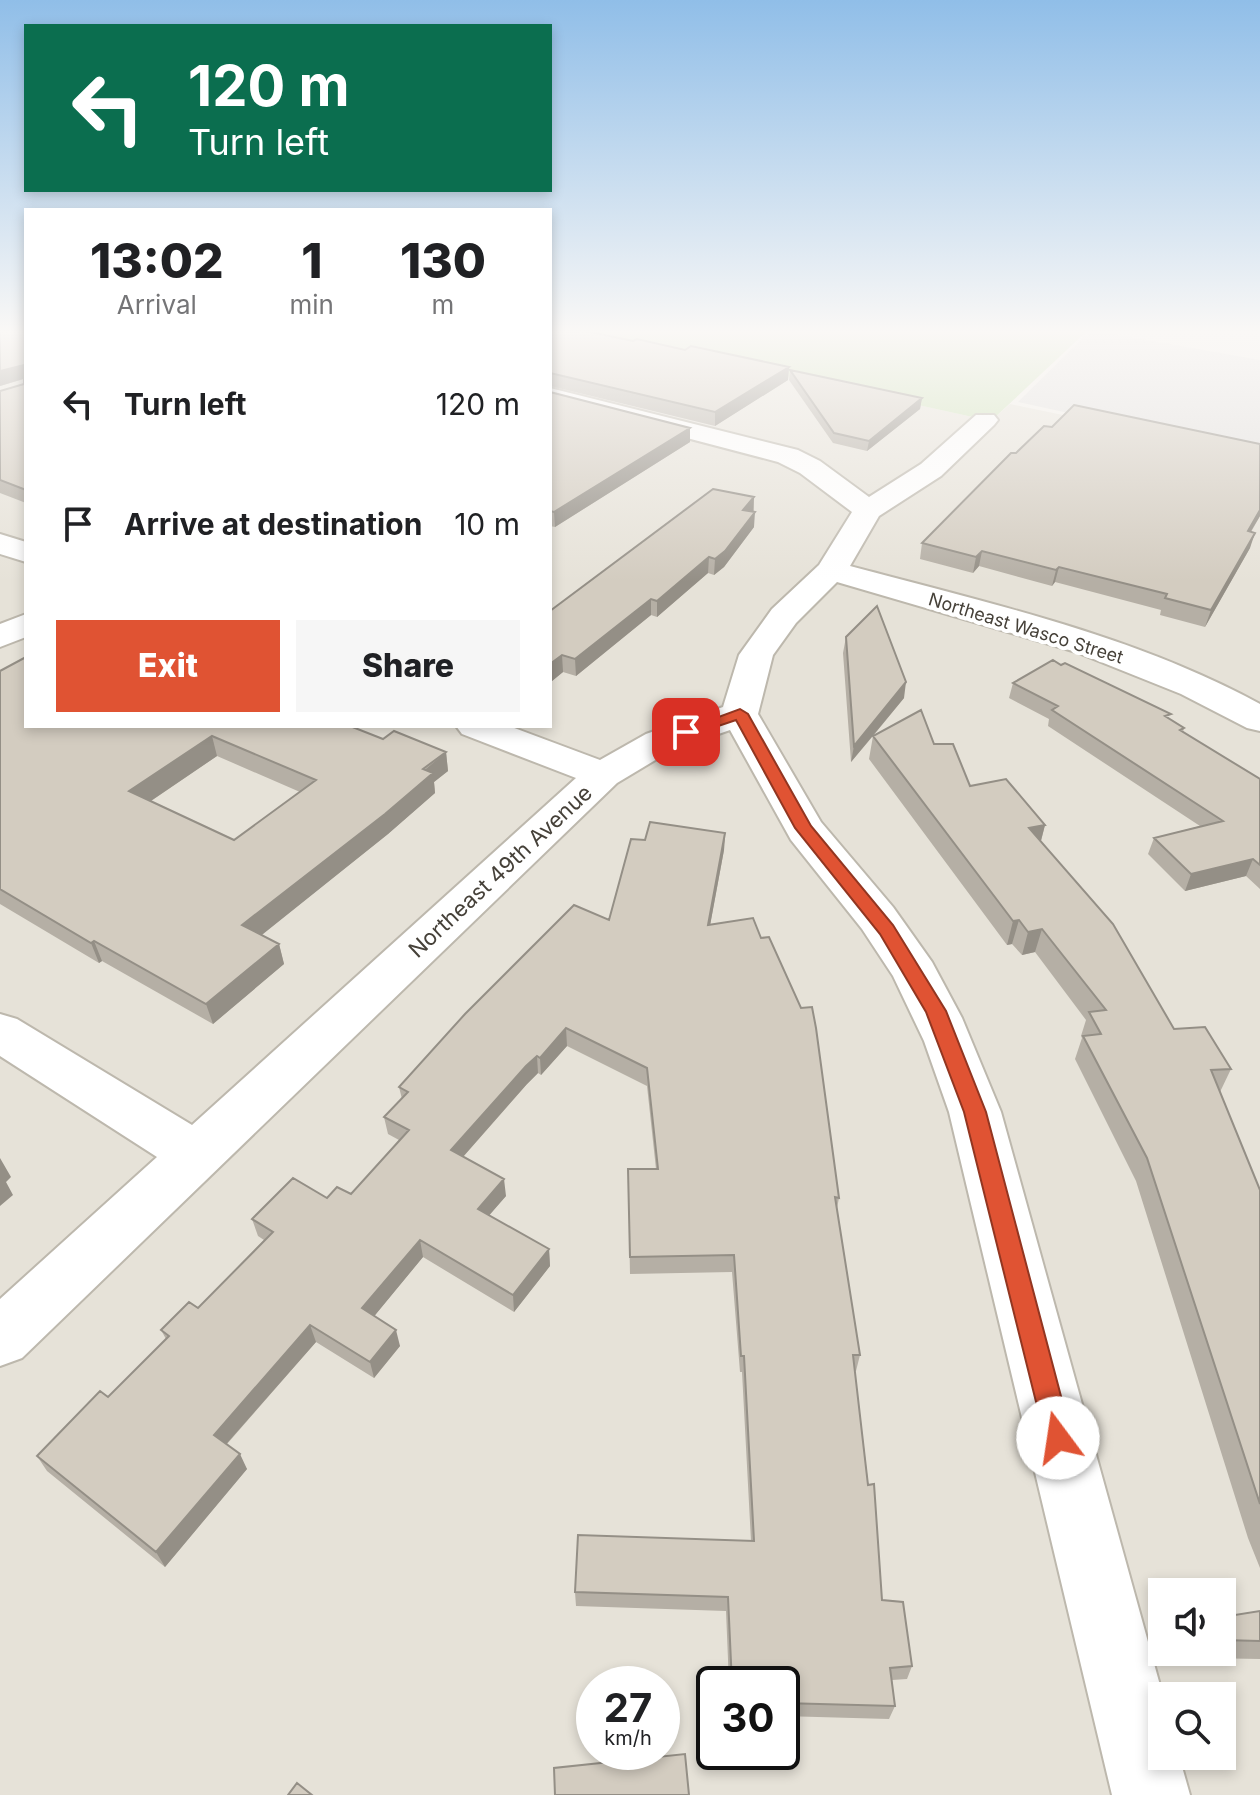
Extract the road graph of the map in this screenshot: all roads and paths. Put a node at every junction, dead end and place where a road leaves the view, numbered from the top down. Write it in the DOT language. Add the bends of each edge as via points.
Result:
graph roads {
  1 [pos="627,414"];
  2 [pos="985,420"];
  3 [pos="868,510"];
  4 [pos="0,543"];
  5 [pos="24,552"];
  6 [pos="831,571"];
  7 [pos="24,625"];
  8 [pos="0,637"];
  9 [pos="1252,702"];
  10 [pos="740,714"];
  11 [pos="480,728"];
  12 [pos="603,775"];
  13 [pos="0,1032"];
  14 [pos="197,1155"];
  15 [pos="0,1338"];
  16 [pos="1151,1795"];
  1 -- 3 [label="street" via="788,456"];
  2 -- 3 [label="street" via="931,470"];
  3 -- 6 [label="street"];
  4 -- 5 [label="street"];
  6 -- 9 [label="street, Northeast Wasco Street" via="1029,625"];
  6 -- 10 [label="street" via="784,616 756,655"];
  7 -- 8 [label="street"];
  10 -- 12 [label="street, Northeast 49th Avenue" via="659,742"];
  10 -- 16 [label="street" via="803,828 887,930 912,969 957,1061 975,1112"];
  11 -- 12 [label="street"];
  12 -- 14 [label="street, Northeast 49th Avenue"];
  13 -- 14 [label="street"];
  14 -- 15 [label="street, Northeast 49th Avenue"];
}
